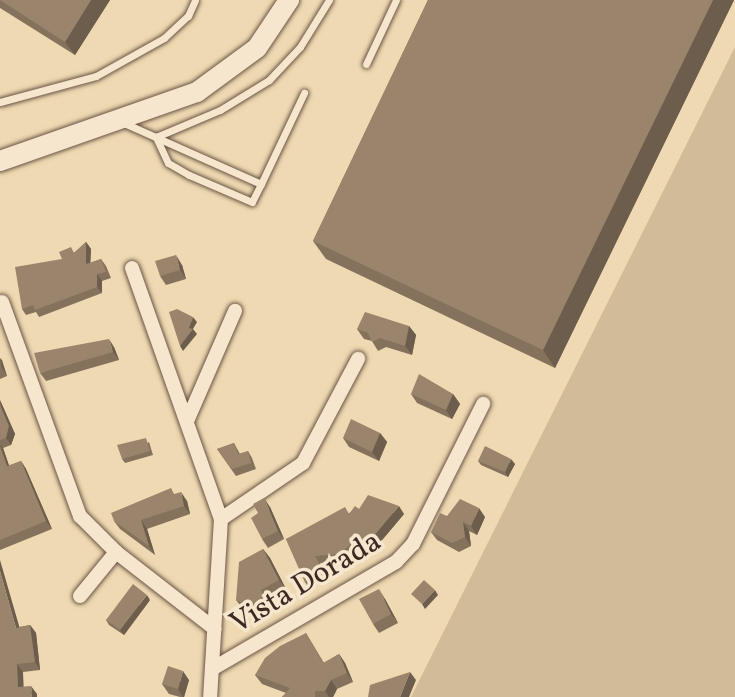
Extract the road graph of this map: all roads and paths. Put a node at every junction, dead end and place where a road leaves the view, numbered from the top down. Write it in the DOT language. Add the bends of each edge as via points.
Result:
graph roads {
  1 [pos="195,0"];
  2 [pos="289,0"];
  3 [pos="329,0"];
  4 [pos="396,0"];
  5 [pos="366,64"];
  6 [pos="304,93"];
  7 [pos="0,102"];
  8 [pos="116,120"];
  9 [pos="156,137"];
  10 [pos="0,161"];
  11 [pos="261,184"];
  12 [pos="132,268"];
  13 [pos="2,302"];
  14 [pos="235,311"];
  15 [pos="358,359"];
  16 [pos="483,404"];
  17 [pos="188,419"];
  18 [pos="221,519"];
  19 [pos="116,552"];
  20 [pos="80,596"];
  21 [pos="215,629"];
  22 [pos="212,669"];
  23 [pos="210,697"];
  1 -- 7 [label="lane" via="188,16 164,38 96,76"];
  2 -- 8 [label="main road" via="257,48 220,79 163,106"];
  3 -- 9 [label="lane" via="300,47 269,80 220,110"];
  4 -- 5 [label="lane"];
  6 -- 11 [label="lane"];
  8 -- 9 [label="lane"];
  8 -- 10 [label="main road"];
  9 -- 11 [label="lane"];
  9 -- 11 [label="lane" via="168,163 189,175 252,202"];
  12 -- 17 [label="street"];
  13 -- 19 [label="street" via="73,502 89,527"];
  14 -- 17 [label="street"];
  15 -- 18 [label="street" via="303,463"];
  16 -- 22 [label="street, Vista Dorada" via="413,544 396,562"];
  17 -- 18 [label="street"];
  18 -- 21 [label="street"];
  19 -- 20 [label="street"];
  19 -- 21 [label="street"];
  21 -- 22 [label="street"];
  22 -- 23 [label="street"];
}
